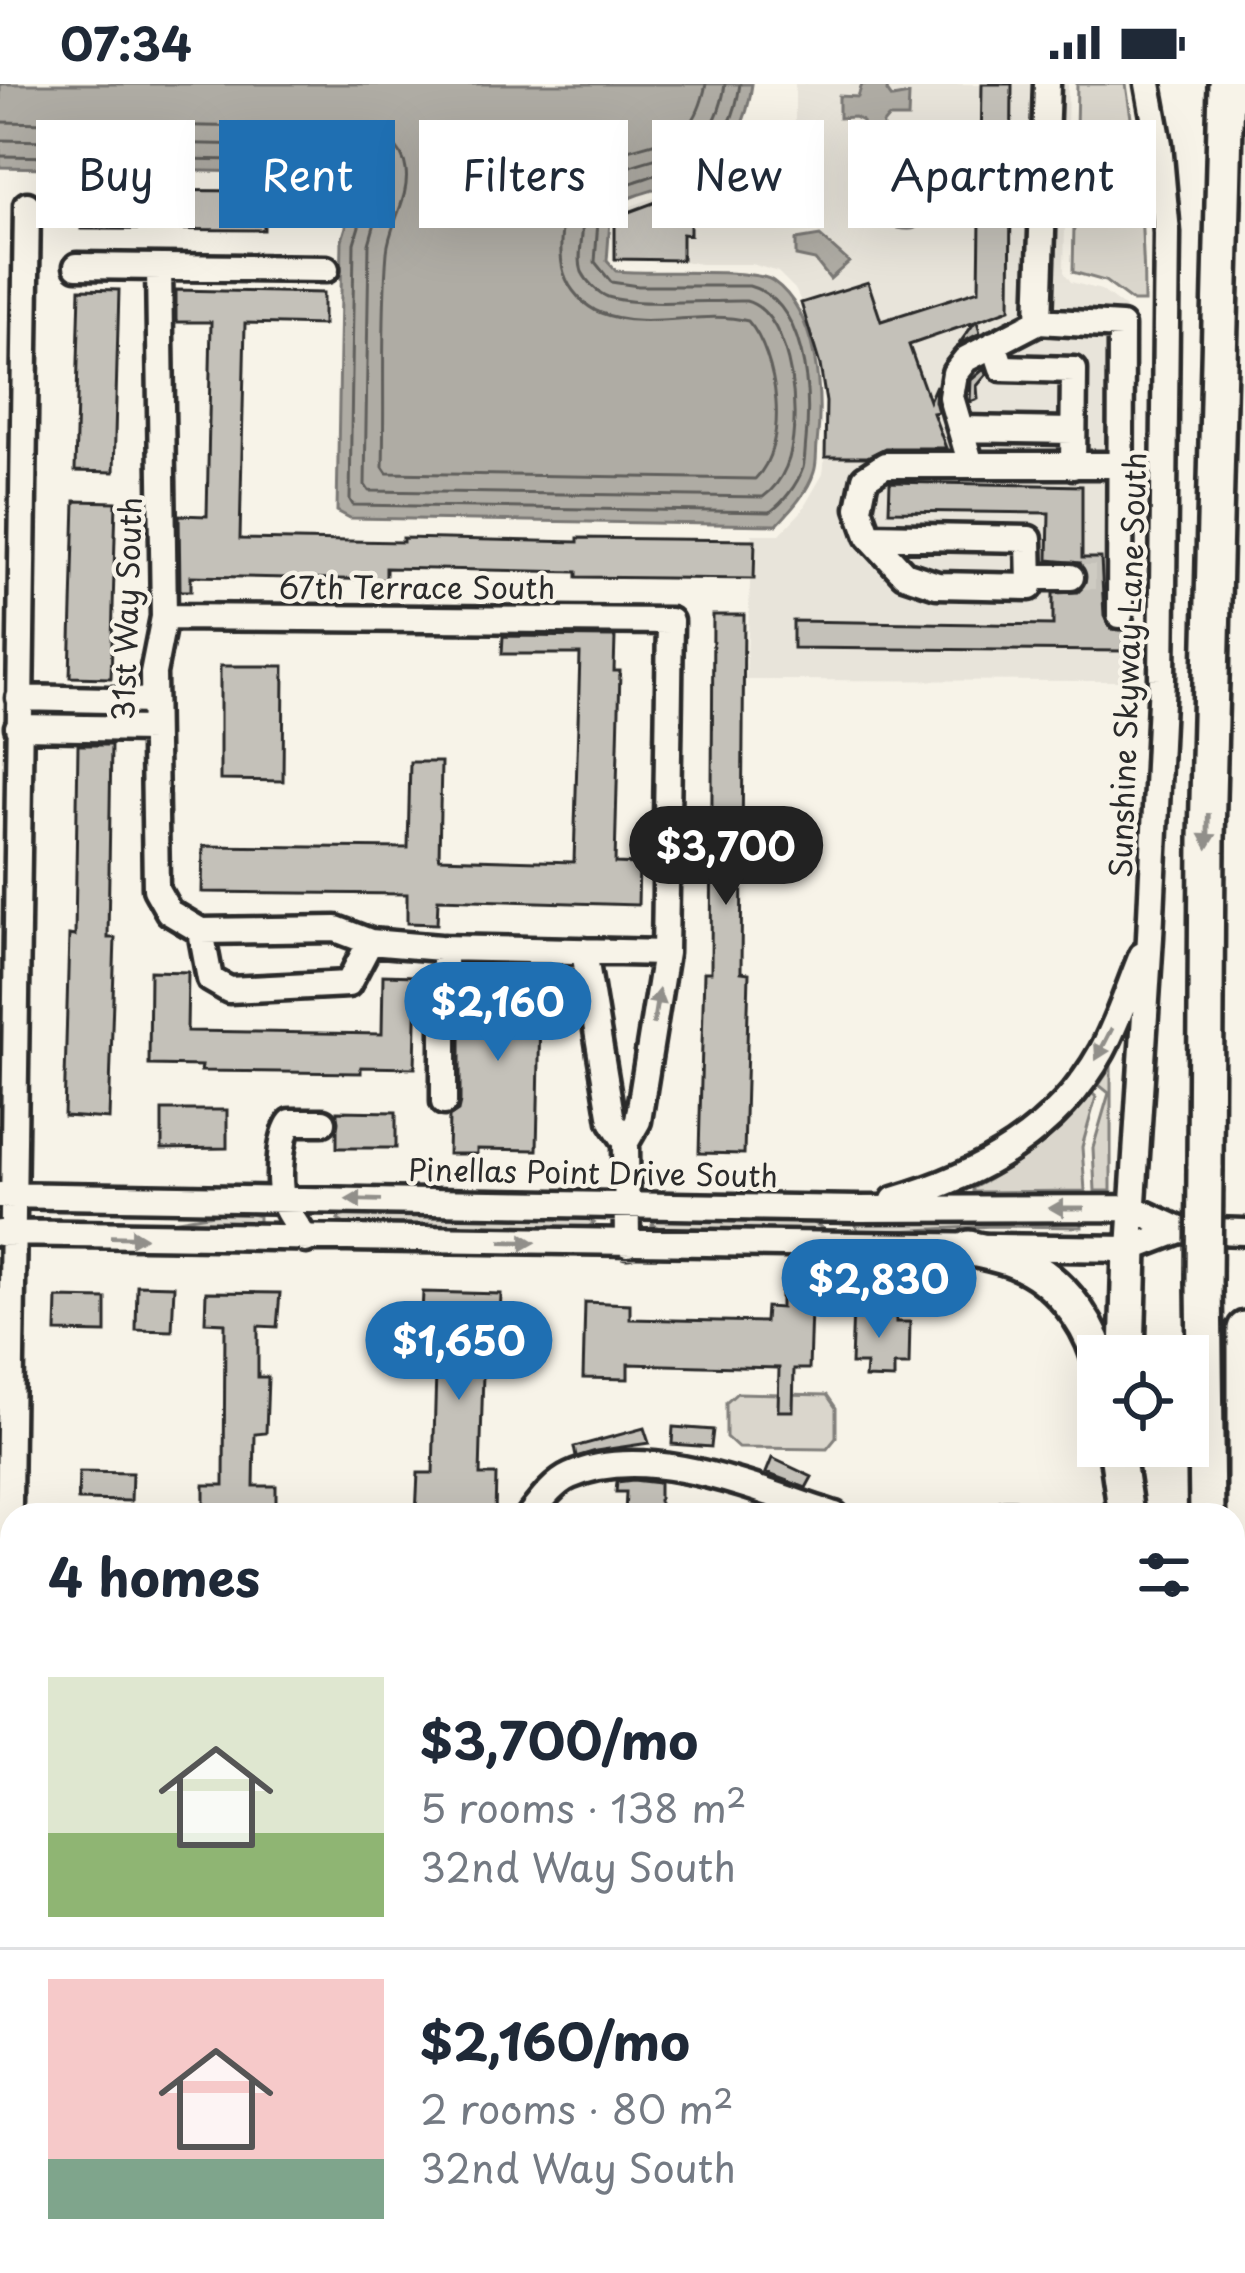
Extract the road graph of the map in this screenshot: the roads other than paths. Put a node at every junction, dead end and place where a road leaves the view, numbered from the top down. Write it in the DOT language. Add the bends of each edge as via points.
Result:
graph roads {
  1 [pos="1047,84"];
  2 [pos="1148,84"];
  3 [pos="1226,84"];
  4 [pos="27,205"];
  5 [pos="77,266"];
  6 [pos="159,267"];
  7 [pos="326,269"];
  8 [pos="1039,321"];
  9 [pos="994,344"];
  10 [pos="1120,379"];
  11 [pos="1166,380"];
  12 [pos="961,429"];
  13 [pos="1073,431"];
  14 [pos="971,465"];
  15 [pos="1119,465"];
  16 [pos="1072,466"];
  17 [pos="869,536"];
  18 [pos="1030,577"];
  19 [pos="1071,577"];
  20 [pos="1120,615"];
  21 [pos="164,617"];
  22 [pos="9,667"];
  23 [pos="19,698"];
  24 [pos="153,701"];
  25 [pos="19,727"];
  26 [pos="153,729"];
  27 [pos="201,931"];
  28 [pos="1150,937"];
  29 [pos="370,942"];
  30 [pos="444,948"];
  31 [pos="584,951"];
  32 [pos="665,953"];
  33 [pos="643,1090"];
  34 [pos="607,1091"];
  35 [pos="444,1102"];
  36 [pos="323,1122"];
  37 [pos="626,1142"];
  38 [pos="6,1195"];
  39 [pos="282,1199"];
  40 [pos="627,1204"];
  41 [pos="819,1208"];
  42 [pos="859,1208"];
  43 [pos="1132,1208"];
  44 [pos="1180,1231"];
  45 [pos="1245,1232"];
  46 [pos="6,1234"];
  47 [pos="306,1240"];
  48 [pos="627,1244"];
  49 [pos="848,1246"];
  50 [pos="969,1248"];
  51 [pos="1130,1249"];
  52 [pos="1245,1328"];
  53 [pos="1090,1335"];
  54 [pos="1127,1335"];
  55 [pos="1119,1467"];
  56 [pos="1127,1467"];
  57 [pos="10,1503"];
  58 [pos="541,1503"];
  59 [pos="798,1503"];
  60 [pos="1124,1503"];
  61 [pos="1126,1503"];
  62 [pos="1207,1503"];
  63 [pos="1245,1640"];
  1 -- 8 [label="street"];
  2 -- 11 [label="street, Sunshine Skyway Lane South" via="1167,232"];
  3 -- 62 [label="highway, one-way, bridge" via="1208,792"];
  4 -- 22 [label="street"];
  5 -- 6 [label="street"];
  6 -- 7 [label="street"];
  6 -- 21 [label="street, 31st Way South"];
  8 -- 9 [label="street"];
  8 -- 10 [label="street" via="1121,326"];
  9 -- 12 [label="street" via="956,373 951,397"];
  9 -- 13 [label="street" via="1002,368 1074,370"];
  10 -- 11 [label="street"];
  10 -- 15 [label="street"];
  11 -- 28 [label="street, Sunshine Skyway Lane South"];
  12 -- 13 [label="street"];
  12 -- 14 [label="street"];
  13 -- 16 [label="street"];
  14 -- 16 [label="street"];
  14 -- 17 [label="street" via="885,465 865,478 859,508"];
  15 -- 16 [label="street"];
  15 -- 20 [label="street" via="1110,577"];
  17 -- 18 [label="street" via="904,574 937,585 1030,587"];
  17 -- 18 [label="street" via="1029,538"];
  18 -- 19 [label="street"];
  21 -- 24 [label="street, 31st Way South"];
  21 -- 32 [label="street, 67th Terrace South" via="670,621"];
  22 -- 23 [label="street"];
  23 -- 24 [label="street"];
  23 -- 25 [label="street"];
  24 -- 26 [label="street, 31st Way South"];
  25 -- 26 [label="street"];
  25 -- 38 [label="street"];
  26 -- 27 [label="street, 31st Way South" via="156,889 169,912"];
  27 -- 29 [label="street" via="336,929"];
  27 -- 29 [label="street" via="210,979 229,990 349,984"];
  28 -- 42 [label="street, one-way" via="1103,1049 1040,1128 972,1172"];
  28 -- 43 [label="street, Sunshine Skyway Lane South"];
  29 -- 30 [label="street"];
  30 -- 31 [label="street"];
  30 -- 35 [label="street"];
  31 -- 32 [label="street"];
  31 -- 34 [label="street"];
  33 -- 32 [label="street, one-way"];
  33 -- 34 [label="street"];
  33 -- 37 [label="street"];
  34 -- 37 [label="street"];
  36 -- 39 [label="street" via="291,1121 284,1130"];
  37 -- 40 [label="street"];
  38 -- 39 [label="street, Pinellas Point Drive South"];
  38 -- 46 [label="street"];
  40 -- 39 [label="street, Pinellas Point Drive South, one-way"];
  39 -- 47 [label="street"];
  40 -- 41 [label="street, Pinellas Point Drive South"];
  40 -- 48 [label="street"];
  41 -- 42 [label="street, Pinellas Point Drive South"];
  41 -- 49 [label="street"];
  43 -- 42 [label="street, Pinellas Point Drive South, one-way"];
  43 -- 44 [label="street, Pinellas Point Drive South"];
  43 -- 51 [label="street, Sunshine Skyway Lane South"];
  44 -- 45 [label="street, Pinellas Point Drive South"];
  44 -- 51 [label="street, Pinellas Point Drive South"];
  46 -- 47 [label="street, Pinellas Point Drive South, one-way"];
  46 -- 57 [label="street"];
  47 -- 48 [label="street, Pinellas Point Drive South, one-way"];
  48 -- 49 [label="street, Pinellas Point Drive South"];
  49 -- 50 [label="street, Pinellas Point Drive South"];
  50 -- 51 [label="street, Pinellas Point Drive South"];
  50 -- 53 [label="highway" via="1038,1274"];
  51 -- 54 [label="highway"];
  52 -- 63 [label="highway"];
  55 -- 60 [label="highway"];
  56 -- 61 [label="highway"];
  58 -- 59 [label="street" via="566,1477 610,1464 716,1476"];
}
